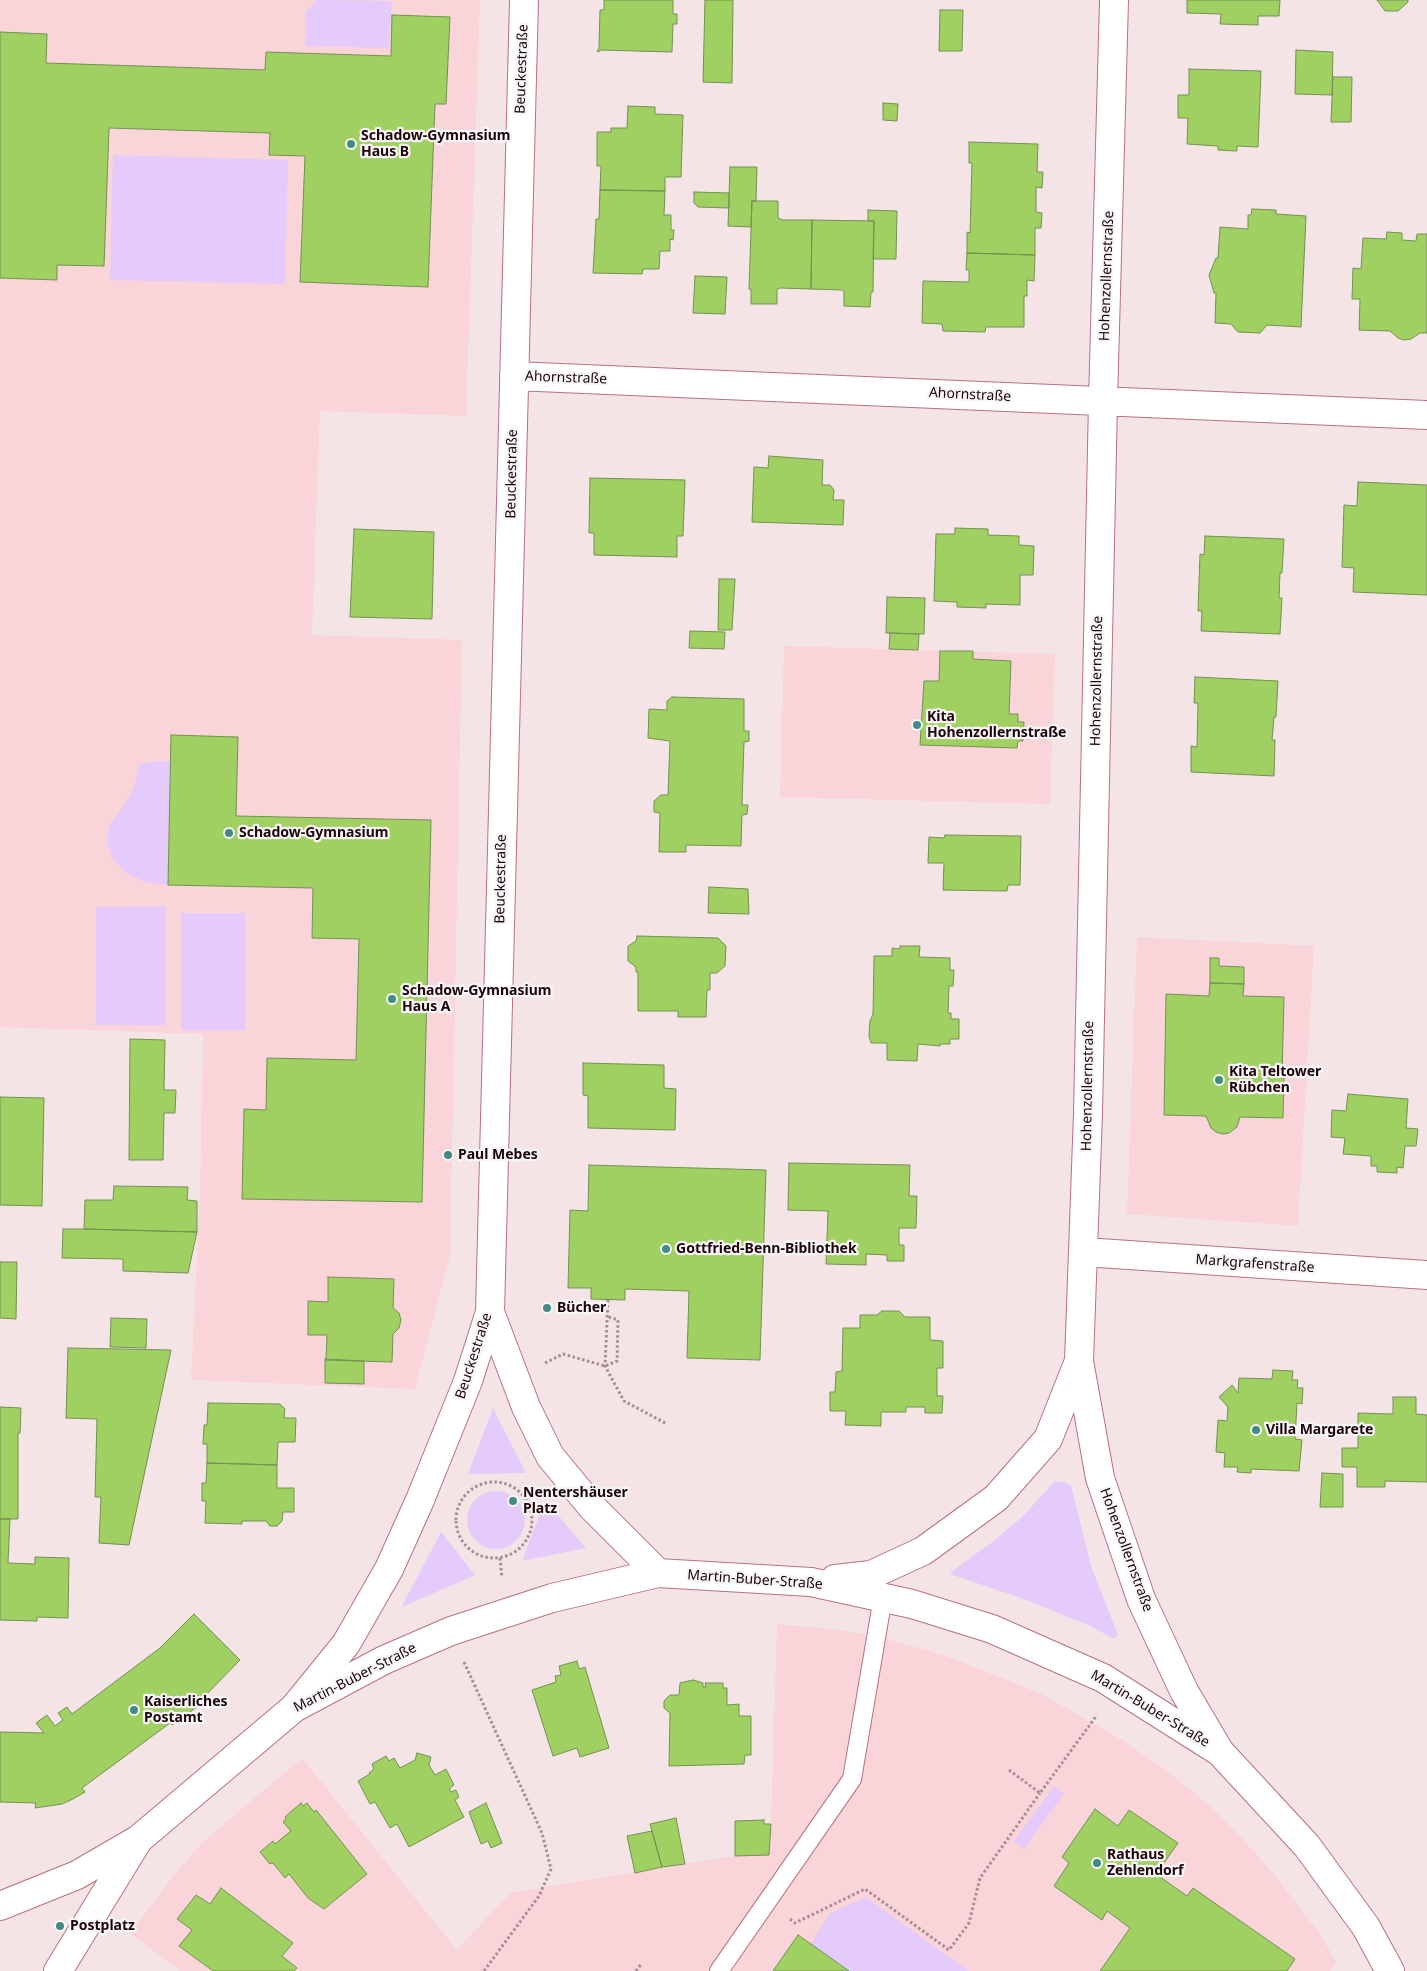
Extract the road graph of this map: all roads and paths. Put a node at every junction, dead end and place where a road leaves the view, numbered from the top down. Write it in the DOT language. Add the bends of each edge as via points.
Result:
graph roads {
  1 [pos="524,0"];
  2 [pos="1114,0"];
  3 [pos="514,376"];
  4 [pos="1103,401"];
  5 [pos="1427,415"];
  6 [pos="1084,1252"];
  7 [pos="1427,1275"];
  8 [pos="608,1300"];
  9 [pos="490,1312"];
  10 [pos="606,1316"];
  11 [pos="1080,1362"];
  12 [pos="540,1366"];
  13 [pos="605,1366"];
  14 [pos="668,1424"];
  15 [pos="526,1499"];
  16 [pos="658,1573"];
  17 [pos="812,1582"];
  18 [pos="883,1597"];
  19 [pos="463,1661"];
  20 [pos="294,1708"];
  21 [pos="1097,1714"];
  22 [pos="1220,1752"];
  23 [pos="1009,1770"];
  24 [pos="1040,1793"];
  25 [pos="139,1838"];
  26 [pos="767,1902"];
  27 [pos="0,1906"];
  28 [pos="642,1963"];
  29 [pos="58,1971"];
  30 [pos="484,1971"];
  31 [pos="636,1971"];
  32 [pos="719,1971"];
  33 [pos="1390,1971"];
  1 -- 3 [label="street, Beuckestraße"];
  2 -- 4 [label="street, Hohenzollernstraße"];
  3 -- 4 [label="street, Ahornstraße"];
  3 -- 9 [label="street, Beuckestraße"];
  4 -- 5 [label="street, Ahornstraße"];
  4 -- 6 [label="street, Hohenzollernstraße"];
  6 -- 7 [label="street, Markgrafenstraße"];
  6 -- 11 [label="street, Hohenzollernstraße"];
  8 -- 10 [label="path"];
  9 -- 16 [label="street" via="526,1407 550,1456 592,1507"];
  9 -- 20 [label="street, Beuckestraße" via="468,1381 389,1570 346,1644"];
  10 -- 13 [label="path"];
  10 -- 13 [label="path" via="618,1320 617,1361"];
  11 -- 17 [label="street, Hohenzollernstraße" via="1048,1439 996,1498 922,1550 871,1575"];
  11 -- 22 [label="street, Hohenzollernstraße" via="1100,1478 1141,1599 1184,1690"];
  12 -- 13 [label="path" via="563,1354"];
  13 -- 14 [label="path" via="624,1401"];
  15 -- 15 [label="path" via="507,1484 482,1484 471,1490 457,1510 459,1535 471,1550 488,1557 512,1554 522,1546 532,1523"];
  16 -- 17 [label="street, Martin-Buber-Straße"];
  16 -- 20 [label="street, Martin-Buber-Straße" via="552,1598 451,1631 384,1660"];
  17 -- 18 [label="street, Martin-Buber-Straße"];
  18 -- 22 [label="street, Martin-Buber-Straße" via="992,1629 1103,1678"];
  18 -- 26 [label="lane" via="852,1779"];
  19 -- 30 [label="path" via="542,1833 551,1868 539,1896"];
  20 -- 25 [label="street, Martin-Buber-Straße"];
  21 -- 24 [label="path"];
  22 -- 33 [label="street, Martin-Buber-Straße" via="1307,1846 1366,1927"];
  23 -- 24 [label="path"];
  24 -- 26 [label="path" via="980,1878 969,1923 949,1950 865,1889 796,1923"];
  25 -- 27 [label="street, Martin-Buber-Straße" via="77,1875"];
  25 -- 29 [label="street, Martin-Buber-Straße"];
  26 -- 32 [label="lane"];
  28 -- 31 [label="path"];
}
